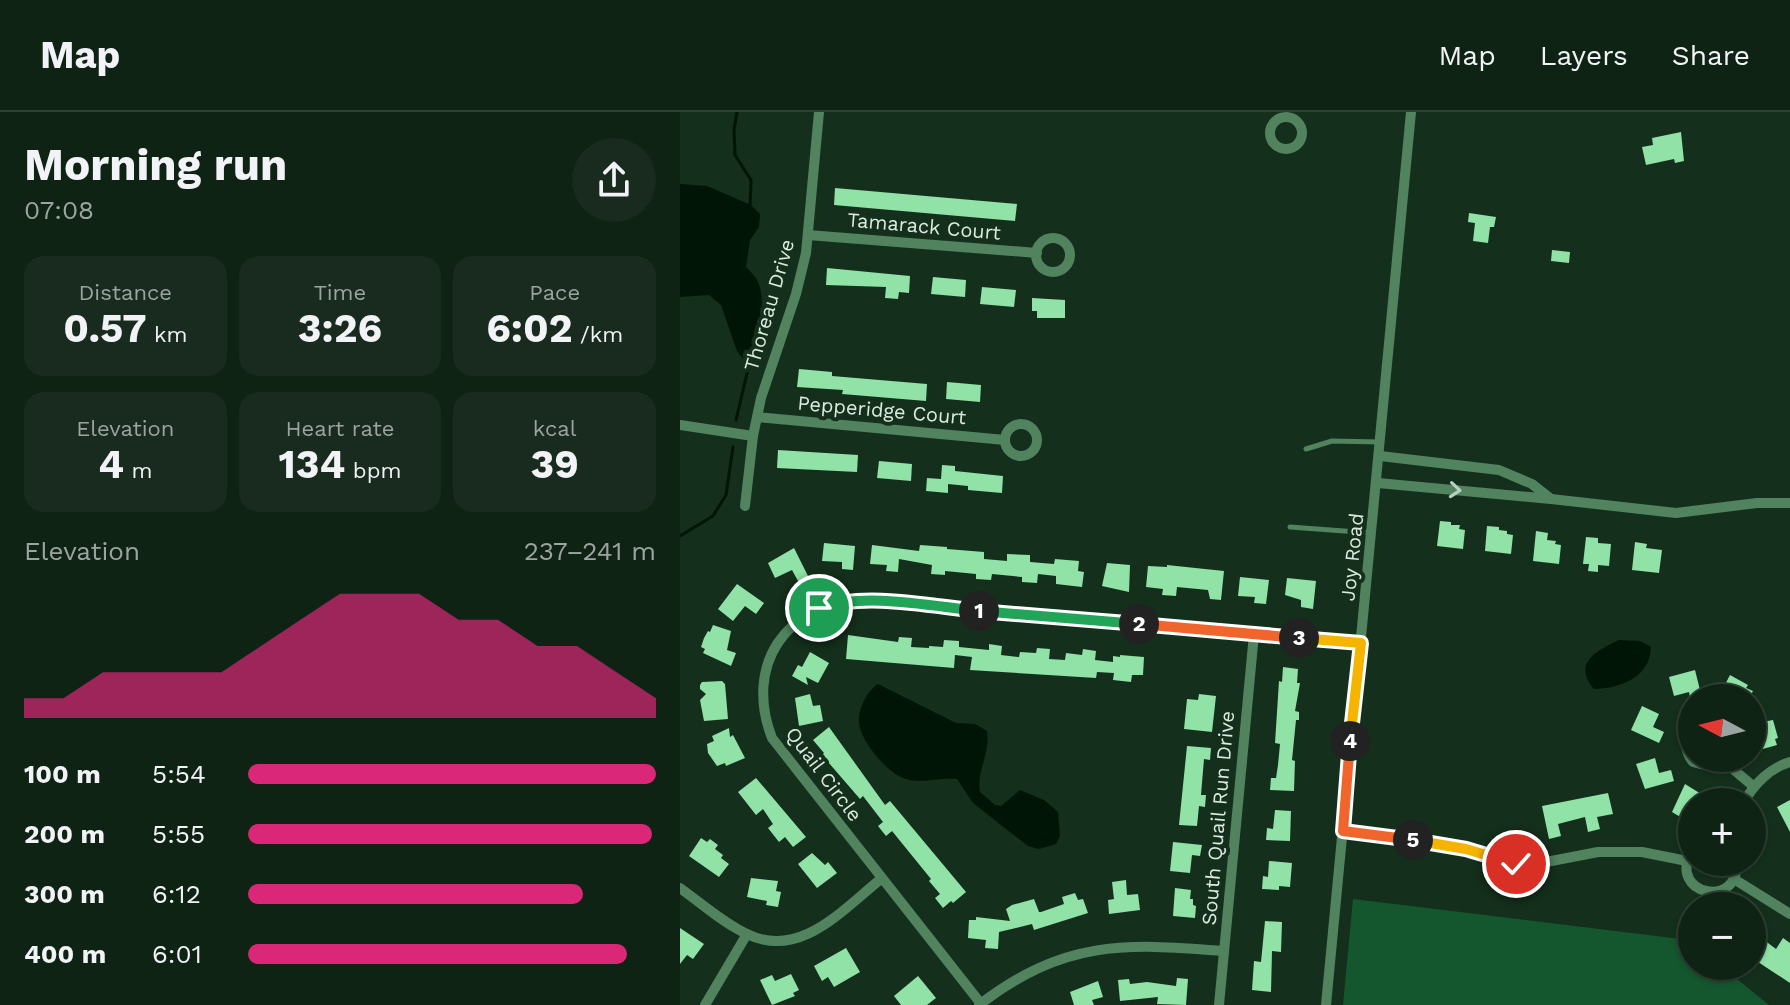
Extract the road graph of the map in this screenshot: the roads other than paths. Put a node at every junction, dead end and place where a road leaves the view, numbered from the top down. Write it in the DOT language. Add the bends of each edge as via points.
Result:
graph roads {
  1 [pos="819,112"];
  2 [pos="1411,112"];
  3 [pos="808,235"];
  4 [pos="1037,253"];
  5 [pos="757,417"];
  6 [pos="680,425"];
  7 [pos="753,436"];
  8 [pos="1005,440"];
  9 [pos="1381,442"];
  10 [pos="1306,449"];
  11 [pos="1380,456"];
  12 [pos="1378,483"];
  13 [pos="1551,499"];
  14 [pos="1790,503"];
  15 [pos="745,506"];
  16 [pos="1290,527"];
  17 [pos="1372,533"];
  18 [pos="1254,634"];
  19 [pos="1361,643"];
  20 [pos="1790,762"];
  21 [pos="1737,772"];
  22 [pos="1753,786"];
  23 [pos="1343,831"];
  24 [pos="1678,855"];
  25 [pos="1688,876"];
  26 [pos="1734,876"];
  27 [pos="881,879"];
  28 [pos="1734,879"];
  29 [pos="680,888"];
  30 [pos="1790,914"];
  31 [pos="747,934"];
  32 [pos="1224,951"];
  33 [pos="705,1005"];
  34 [pos="980,1005"];
  35 [pos="1219,1005"];
  36 [pos="1326,1005"];
  1 -- 3 [label="street, Thoreau Drive"];
  2 -- 9 [label="street, Joy Road"];
  3 -- 4 [label="street, Tamarack Court"];
  3 -- 5 [label="street, Thoreau Drive" via="796,294"];
  5 -- 7 [label="street, Thoreau Drive"];
  5 -- 8 [label="street, Pepperidge Court"];
  6 -- 7 [label="street"];
  7 -- 15 [label="street, Thoreau Drive"];
  9 -- 10 [label="lane" via="1332,441"];
  9 -- 11 [label="street, Joy Road"];
  11 -- 12 [label="street, Joy Road"];
  11 -- 13 [label="street" via="1499,470"];
  12 -- 13 [label="street, one-way"];
  12 -- 17 [label="street, Joy Road"];
  13 -- 14 [label="street" via="1676,513"];
  16 -- 17 [label="lane"];
  17 -- 19 [label="street, Joy Road"];
  18 -- 19 [label="street, Quail Circle"];
  18 -- 27 [label="street, Quail Circle" via="864,601 833,603 803,617 780,639 767,665 762,691 766,722 782,753"];
  18 -- 32 [label="street, South Quail Run Drive"];
  19 -- 23 [label="street, Joy Road"];
  20 -- 22 [label="street"];
  21 -- 22 [label="street"];
  23 -- 24 [label="street" via="1466,849 1516,864 1598,852"];
  23 -- 36 [label="street, Joy Road"];
  25 -- 28 [label="street" via="1708,892 1718,892"];
  26 -- 28 [label="street"];
  27 -- 31 [label="street" via="803,937 776,942"];
  27 -- 34 [label="street, Quail Circle"];
  28 -- 30 [label="street"];
  29 -- 31 [label="street"];
  31 -- 33 [label="street"];
  32 -- 34 [label="street" via="1143,945 1087,951 1035,970"];
  32 -- 35 [label="street, South Quail Run Drive"];
}
